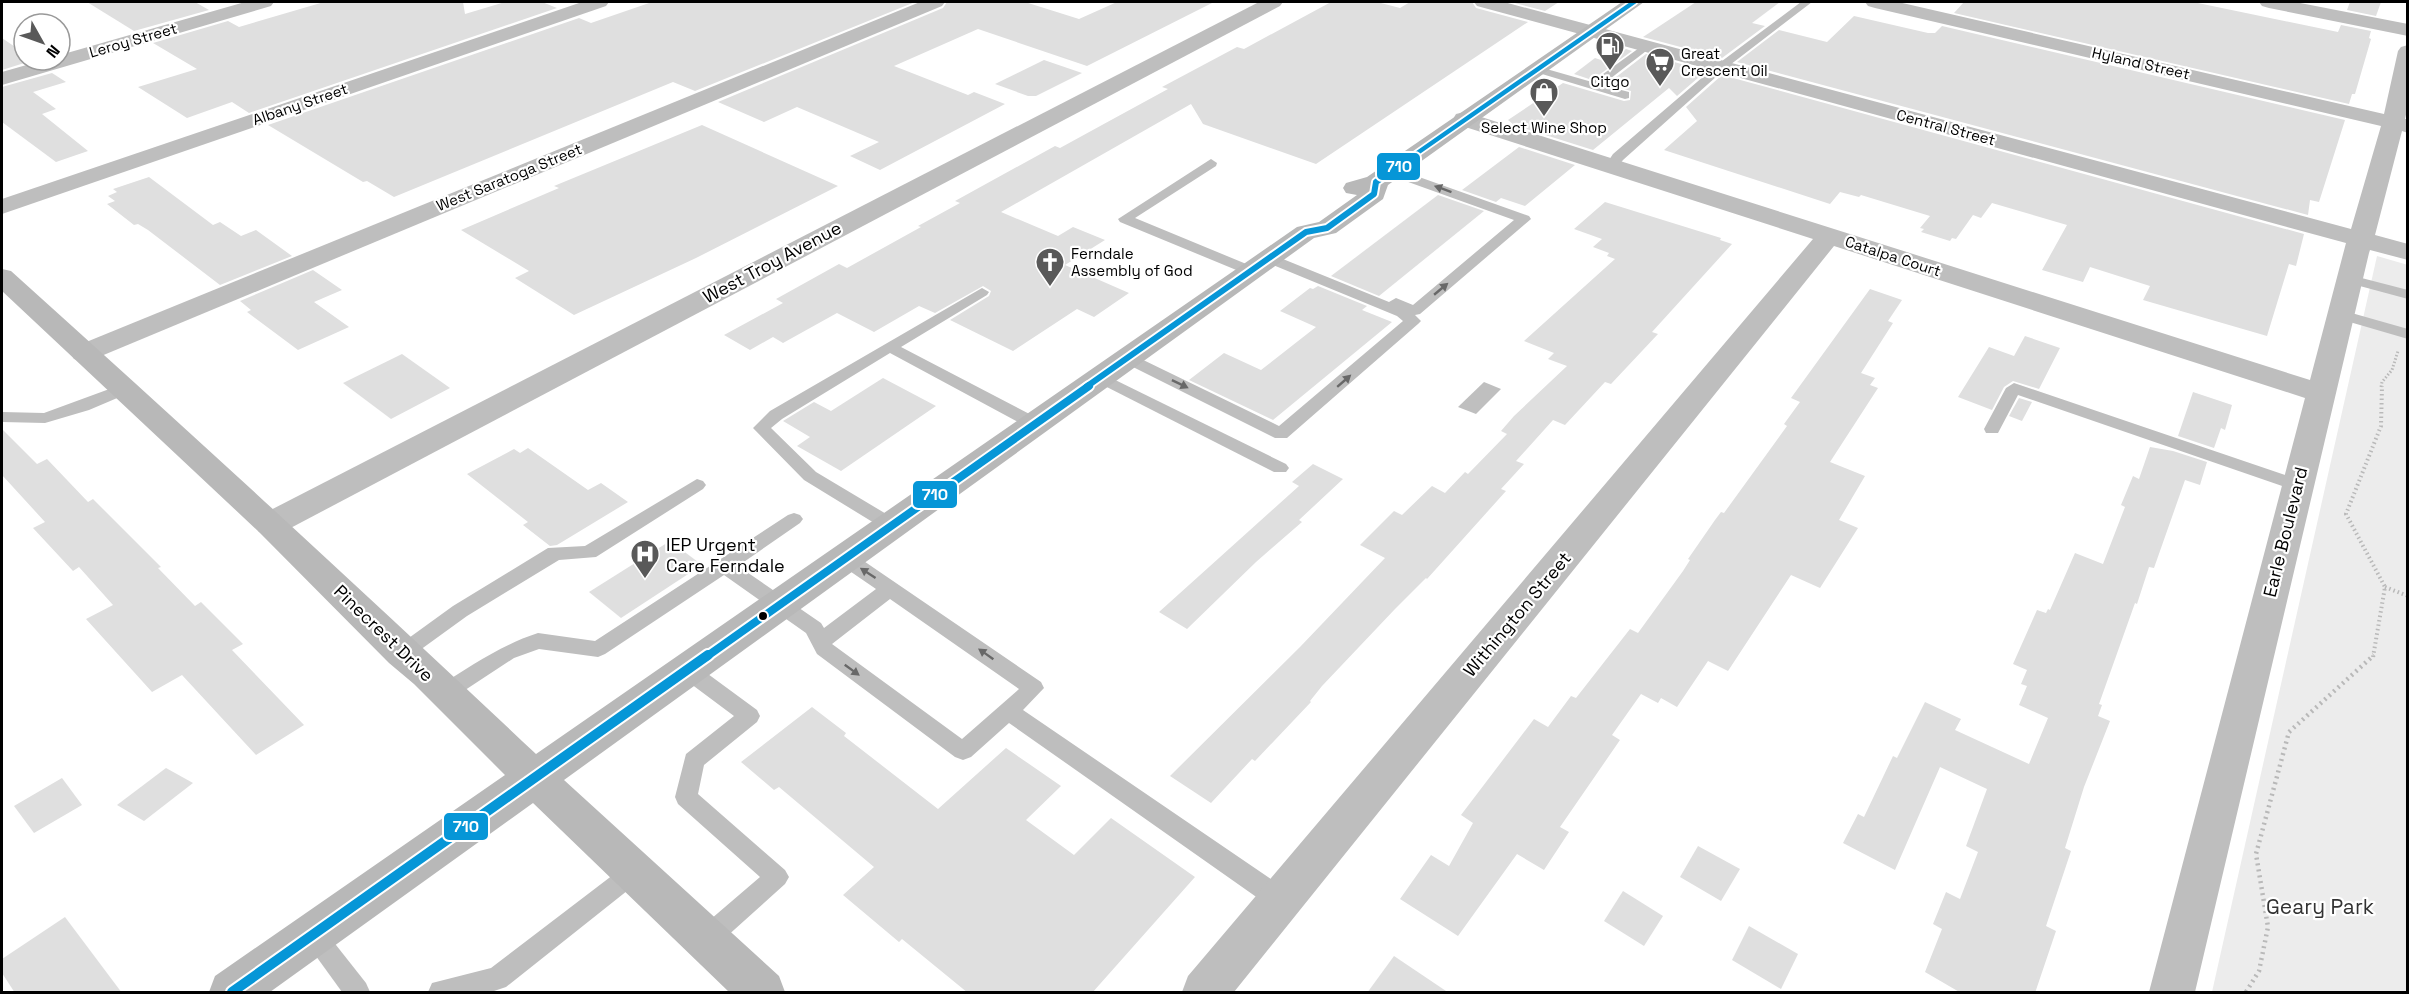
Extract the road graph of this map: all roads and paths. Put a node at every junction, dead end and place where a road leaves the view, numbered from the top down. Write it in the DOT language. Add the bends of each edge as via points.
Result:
graph roads {
  1 [pos="264,2"];
  2 [pos="599,2"];
  3 [pos="935,2"];
  4 [pos="1273,2"];
  5 [pos="1484,2"];
  6 [pos="1634,2"];
  7 [pos="1807,2"];
  8 [pos="1875,2"];
  9 [pos="2269,2"];
  10 [pos="2408,30"];
  11 [pos="1591,31"];
  12 [pos="1646,46"];
  13 [pos="2405,62"];
  14 [pos="1722,66"];
  15 [pos="1536,69"];
  16 [pos="2,78"];
  17 [pos="1593,86"];
  18 [pos="1625,95"];
  19 [pos="1464,119"];
  20 [pos="2400,124"];
  21 [pos="1212,163"];
  22 [pos="1611,166"];
  23 [pos="1384,176"];
  24 [pos="2,207"];
  25 [pos="1829,236"];
  26 [pos="2361,239"];
  27 [pos="2408,252"];
  28 [pos="1265,261"];
  29 [pos="2,277"];
  30 [pos="2350,279"];
  31 [pos="982,292"];
  32 [pos="2408,295"];
  33 [pos="2341,315"];
  34 [pos="2404,338"];
  35 [pos="890,347"];
  36 [pos="84,353"];
  37 [pos="1127,358"];
  38 [pos="1101,378"];
  39 [pos="123,389"];
  40 [pos="2321,393"];
  41 [pos="2,417"];
  42 [pos="1035,424"];
  43 [pos="1992,429"];
  44 [pos="1280,468"];
  45 [pos="697,485"];
  46 [pos="2297,485"];
  47 [pos="794,519"];
  48 [pos="271,524"];
  49 [pos="891,525"];
  50 [pos="845,558"];
  51 [pos="723,566"];
  52 [pos="2385,587"];
  53 [pos="890,588"];
  54 [pos="2408,596"];
  55 [pos="780,604"];
  56 [pos="819,642"];
  57 [pos="402,653"];
  58 [pos="686,669"];
  59 [pos="446,692"];
  60 [pos="1009,712"];
  61 [pos="533,778"];
  62 [pos="634,872"];
  63 [pos="1281,900"];
  64 [pos="312,934"];
  65 [pos="706,939"];
  66 [pos="234,992"];
  67 [pos="357,993"];
  68 [pos="441,993"];
  69 [pos="762,993"];
  70 [pos="1205,993"];
  71 [pos="2172,993"];
  72 [pos="2246,993"];
  1 -- 16 [label="street, Leroy Street"];
  2 -- 24 [label="street, Albany Street"];
  3 -- 36 [label="street, West Saratoga Street"];
  4 -- 48 [label="street, West Troy Avenue"];
  5 -- 11 [label="street, Central Street"];
  6 -- 11 [label="main road"];
  7 -- 14 [label="lane"];
  8 -- 20 [label="street, Hyland Street"];
  9 -- 10 [label="street"];
  11 -- 12 [label="street, Central Street"];
  11 -- 15 [label="main road"];
  12 -- 14 [label="street, Central Street"];
  12 -- 17 [label="lane"];
  13 -- 20 [label="street, Earle Boulevard"];
  14 -- 22 [label="lane"];
  14 -- 26 [label="street, Central Street"];
  15 -- 17 [label="lane"];
  15 -- 19 [label="main road"];
  17 -- 18 [label="lane"];
  19 -- 22 [label="street, Catalpa Court"];
  19 -- 23 [label="main road"];
  20 -- 26 [label="street, Earle Boulevard"];
  21 -- 28 [label="lane" via="1125,219"];
  22 -- 25 [label="street, Catalpa Court"];
  23 -- 28 [label="main road" via="1374,194 1327,228 1306,232"];
  28 -- 23 [label="lane, one-way" via="1415,311 1524,219"];
  25 -- 40 [label="street, Catalpa Court"];
  25 -- 63 [label="street, Withington Street"];
  26 -- 27 [label="street, Central Street"];
  26 -- 30 [label="street, Earle Boulevard"];
  28 -- 37 [label="main road"];
  37 -- 28 [label="lane, one-way" via="1281,434 1413,321 1402,313"];
  29 -- 36 [label="main road, Pinecrest Drive"];
  30 -- 32 [label="lane"];
  30 -- 33 [label="street, Earle Boulevard"];
  31 -- 35 [label="lane"];
  33 -- 34 [label="lane"];
  33 -- 40 [label="street, Earle Boulevard"];
  34 -- 52 [label="path" via="2392,370 2382,382 2381,426 2346,514"];
  35 -- 42 [label="lane"];
  35 -- 49 [label="lane" via="776,415 761,428 810,476"];
  36 -- 39 [label="main road, Pinecrest Drive"];
  37 -- 38 [label="main road"];
  38 -- 42 [label="main road"];
  38 -- 44 [label="lane"];
  39 -- 41 [label="lane" via="45,418"];
  39 -- 48 [label="main road, Pinecrest Drive"];
  40 -- 46 [label="street, Earle Boulevard"];
  42 -- 49 [label="main road"];
  43 -- 46 [label="lane" via="2014,388"];
  45 -- 57 [label="lane" via="589,552 555,554 460,611"];
  46 -- 71 [label="street, Earle Boulevard"];
  47 -- 51 [label="lane"];
  48 -- 57 [label="main road, Pinecrest Drive"];
  49 -- 50 [label="main road"];
  53 -- 50 [label="lane, one-way"];
  50 -- 55 [label="main road"];
  51 -- 55 [label="lane"];
  51 -- 59 [label="lane" via="598,649 538,641 507,653"];
  52 -- 54 [label="path"];
  52 -- 72 [label="path" via="2374,656 2289,732 2256,854 2268,927 2259,970"];
  53 -- 56 [label="lane"];
  60 -- 53 [label="lane, one-way" via="1034,688"];
  55 -- 56 [label="lane" via="814,628"];
  55 -- 58 [label="main road"];
  56 -- 60 [label="lane, one-way" via="963,751"];
  57 -- 59 [label="main road, Pinecrest Drive"];
  58 -- 61 [label="main road"];
  58 -- 65 [label="lane" via="749,716 694,760 686,797 777,877"];
  59 -- 61 [label="main road, Pinecrest Drive"];
  60 -- 63 [label="lane"];
  61 -- 62 [label="main road, Pinecrest Drive"];
  61 -- 64 [label="main road"];
  62 -- 65 [label="main road, Pinecrest Drive"];
  62 -- 68 [label="lane" via="497,979"];
  63 -- 70 [label="street, Withington Street"];
  64 -- 66 [label="main road"];
  64 -- 67 [label="lane"];
  65 -- 69 [label="main road, Pinecrest Drive"];
}
